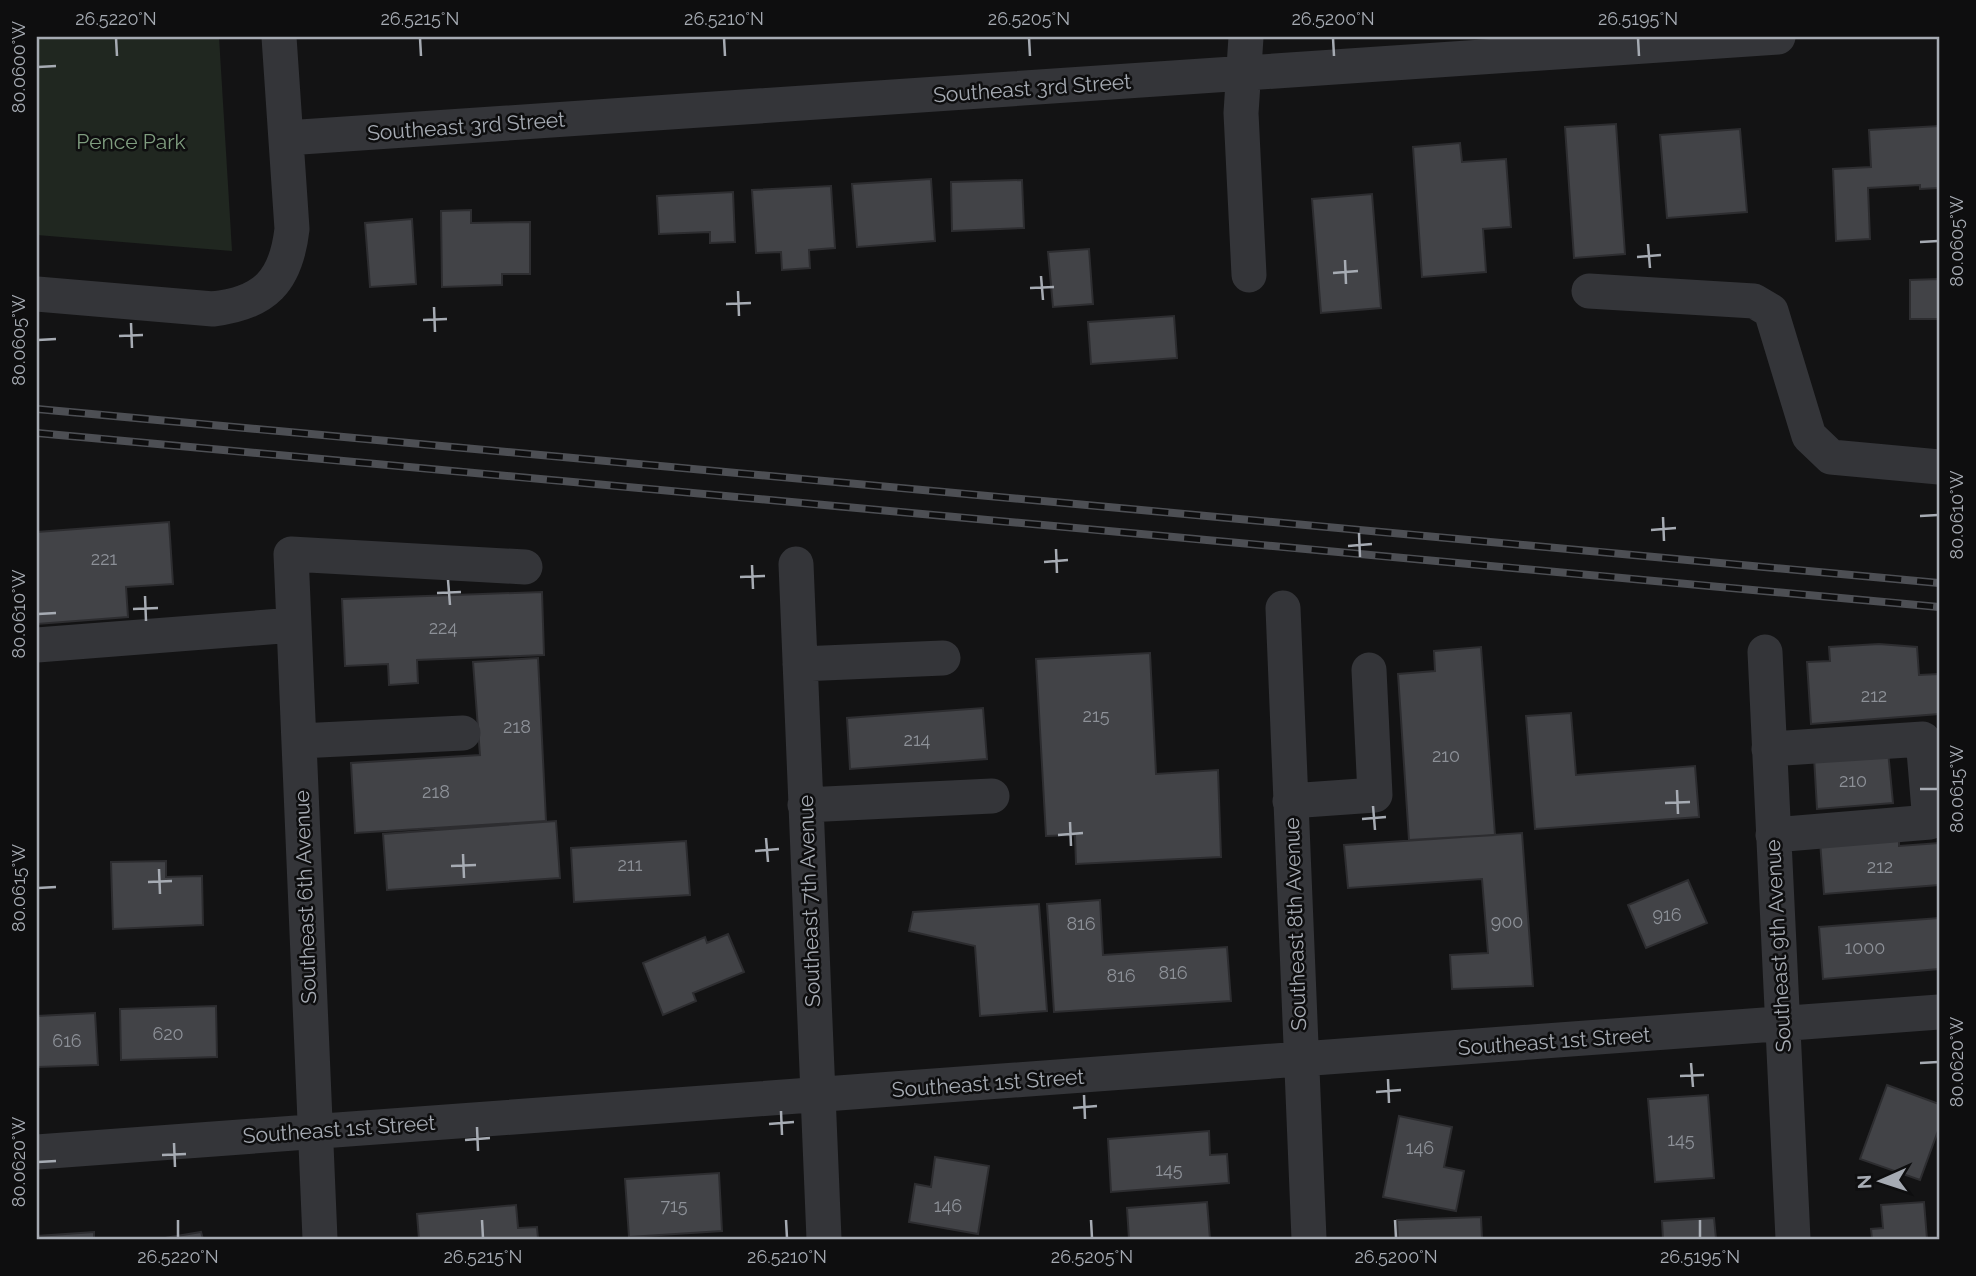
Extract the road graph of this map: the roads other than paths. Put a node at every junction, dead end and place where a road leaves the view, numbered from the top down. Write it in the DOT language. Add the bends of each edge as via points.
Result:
graph roads {
  1 [pos="279,37"];
  2 [pos="1246,37"];
  3 [pos="1778,37"];
  4 [pos="1244,74"];
  5 [pos="286,138"];
  6 [pos="1250,275"];
  7 [pos="1589,291"];
  8 [pos="37,294"];
  9 [pos="1939,467"];
  10 [pos="796,564"];
  11 [pos="525,567"];
  12 [pos="1283,608"];
  13 [pos="294,625"];
  14 [pos="37,645"];
  15 [pos="1765,652"];
  16 [pos="943,658"];
  17 [pos="800,664"];
  18 [pos="1369,670"];
  19 [pos="463,733"];
  20 [pos="299,741"];
  21 [pos="1769,749"];
  22 [pos="992,796"];
  23 [pos="1290,801"];
  24 [pos="805,805"];
  25 [pos="1773,835"];
  26 [pos="1939,1012"];
  27 [pos="1782,1024"];
  28 [pos="1300,1061"];
  29 [pos="816,1095"];
  30 [pos="314,1131"];
  31 [pos="37,1152"];
  32 [pos="320,1239"];
  33 [pos="824,1239"];
  34 [pos="1309,1239"];
  35 [pos="1793,1239"];
  1 -- 5 [label="street"];
  2 -- 4 [label="street"];
  3 -- 4 [label="street, Southeast 3rd Street"];
  4 -- 5 [label="street, Southeast 3rd Street"];
  4 -- 6 [label="street" via="1241,113"];
  5 -- 8 [label="street" via="292,229 289,254 279,277 261,295 238,306 213,309"];
  7 -- 9 [label="street" via="1754,301 1771,311 1810,436 1831,457"];
  10 -- 17 [label="street, Southeast 7th Avenue"];
  11 -- 13 [label="street, Southeast 6th Avenue" via="291,554"];
  12 -- 23 [label="street, Southeast 8th Avenue"];
  13 -- 14 [label="street"];
  13 -- 20 [label="street, Southeast 6th Avenue"];
  15 -- 21 [label="street, Southeast 9th Avenue"];
  16 -- 17 [label="street"];
  17 -- 24 [label="street, Southeast 7th Avenue"];
  18 -- 23 [label="street" via="1375,795"];
  19 -- 20 [label="street"];
  20 -- 30 [label="street, Southeast 6th Avenue"];
  21 -- 25 [label="street, Southeast 9th Avenue"];
  21 -- 25 [label="street" via="1923,739 1930,822"];
  22 -- 24 [label="street"];
  23 -- 28 [label="street, Southeast 8th Avenue"];
  24 -- 29 [label="street, Southeast 7th Avenue"];
  25 -- 27 [label="street, Southeast 9th Avenue"];
  26 -- 27 [label="street, Southeast 1st Street"];
  27 -- 28 [label="street, Southeast 1st Street"];
  27 -- 35 [label="street, Southeast 9th Avenue"];
  28 -- 29 [label="street, Southeast 1st Street"];
  28 -- 34 [label="street, Southeast 8th Avenue"];
  29 -- 30 [label="street, Southeast 1st Street"];
  29 -- 33 [label="street, Southeast 7th Avenue"];
  30 -- 31 [label="street, Southeast 1st Street"];
  30 -- 32 [label="street, Southeast 6th Avenue"];
}
